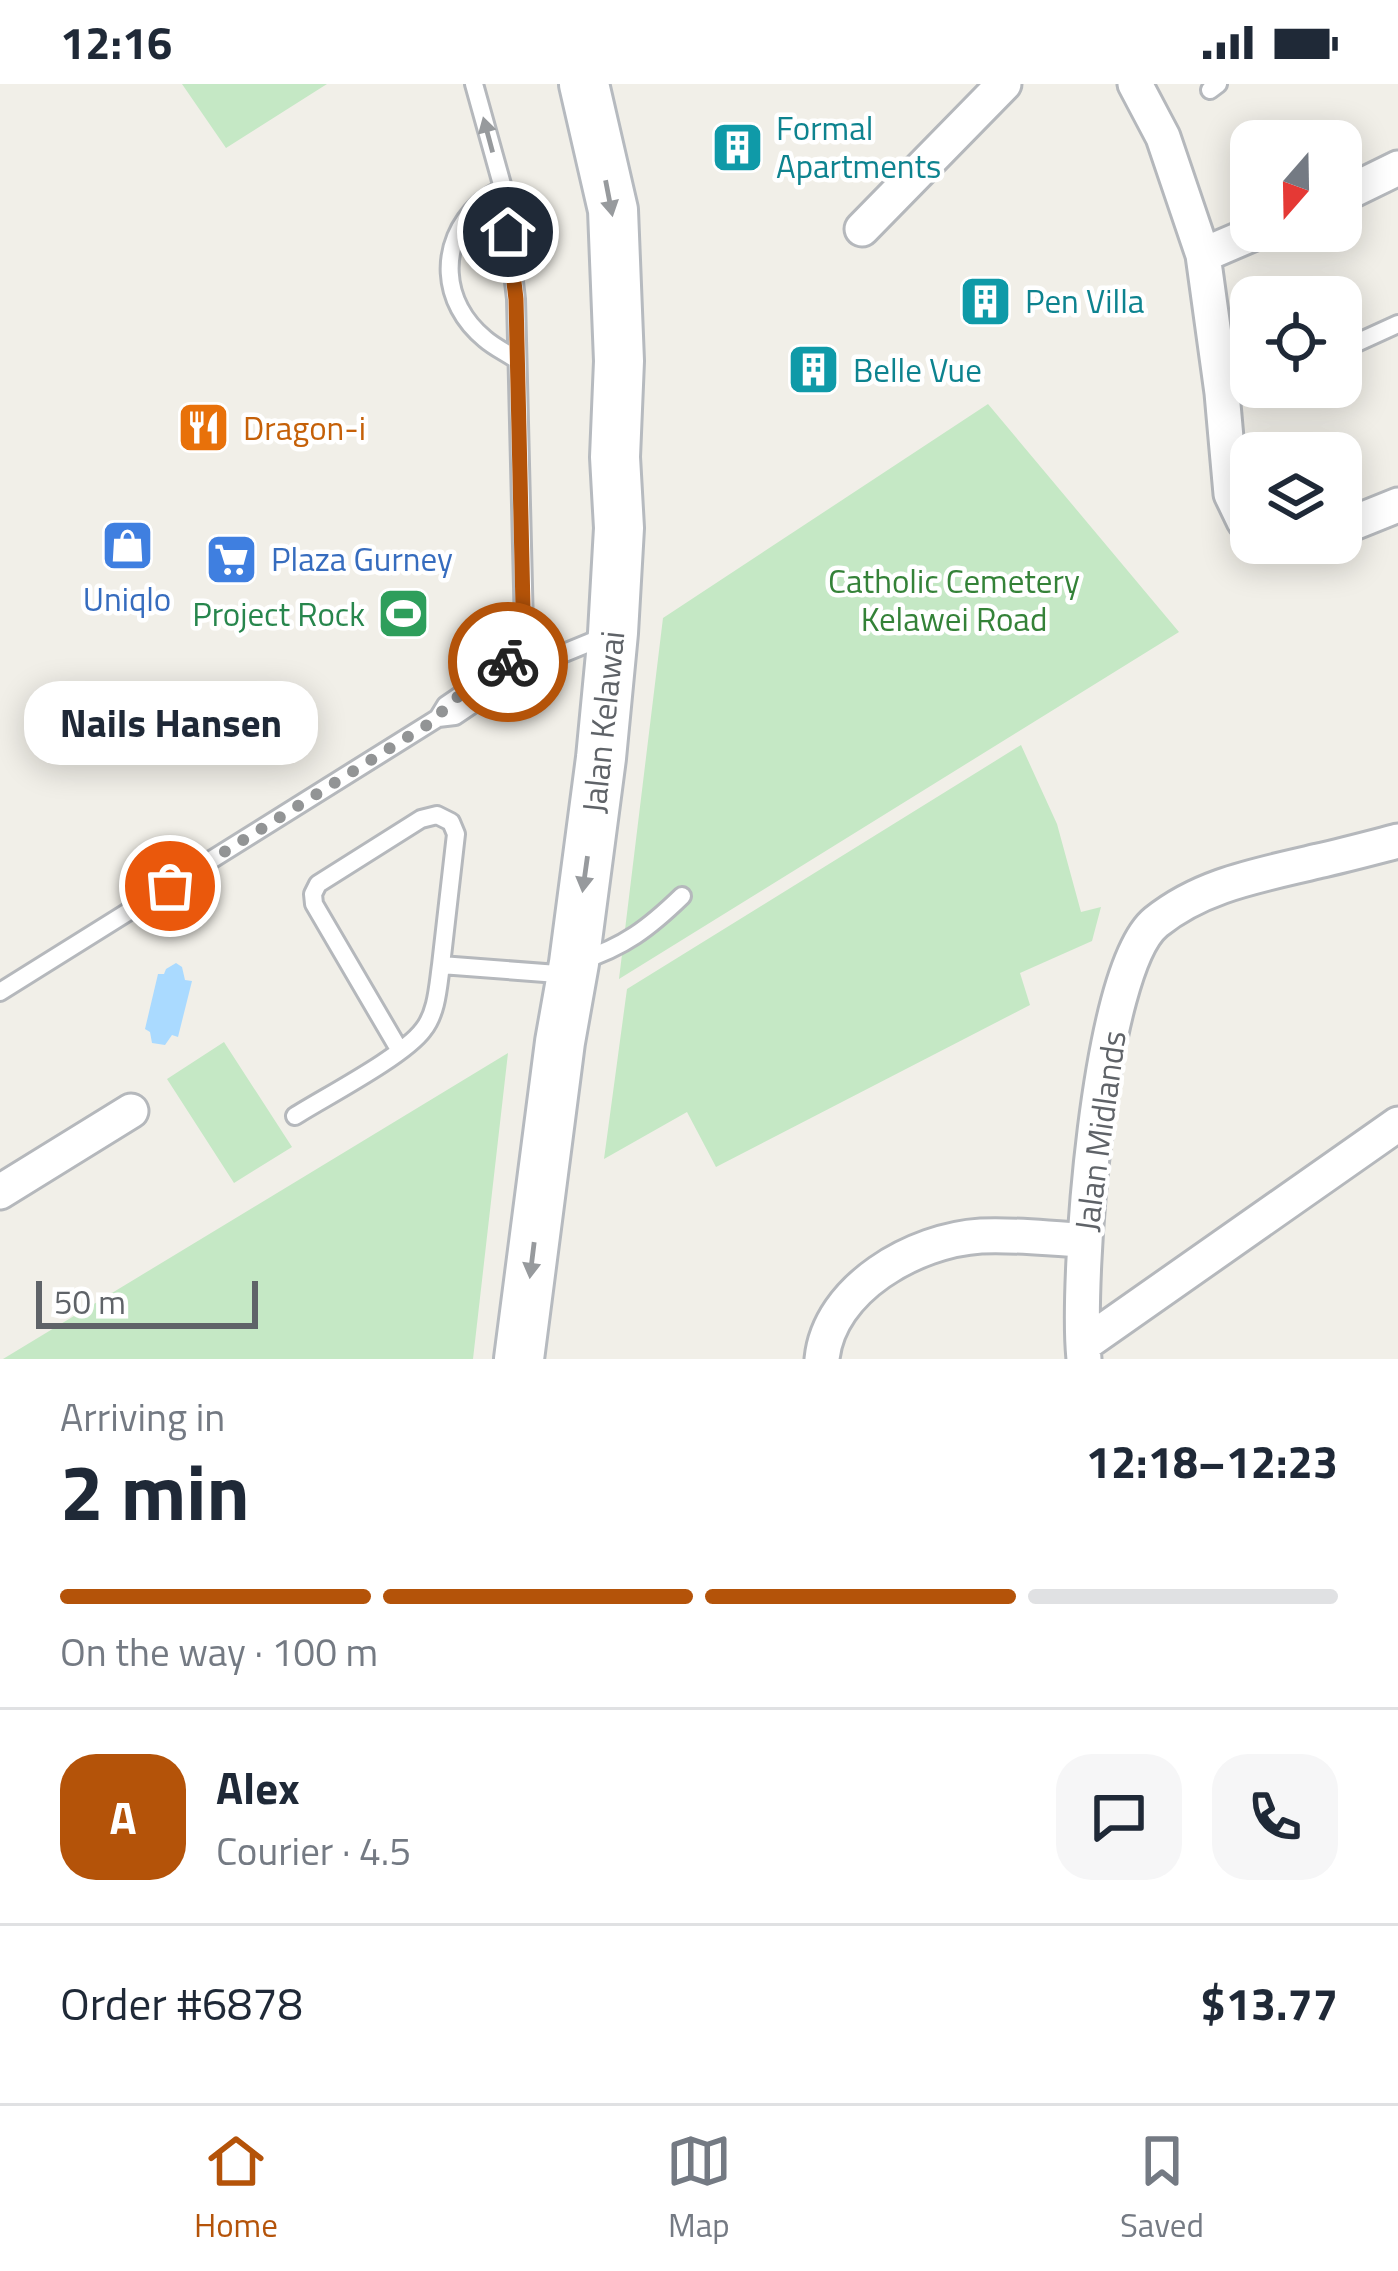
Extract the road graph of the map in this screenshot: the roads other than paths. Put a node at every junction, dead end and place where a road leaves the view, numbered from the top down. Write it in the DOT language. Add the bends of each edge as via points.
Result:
graph roads {
  1 [pos="474,84"];
  2 [pos="584,84"];
  3 [pos="1004,84"];
  4 [pos="1135,84"];
  5 [pos="1398,168"];
  6 [pos="1362,186"];
  7 [pos="503,188"];
  8 [pos="862,229"];
  9 [pos="1230,243"];
  10 [pos="1203,255"];
  11 [pos="1398,324"];
  12 [pos="1362,340"];
  13 [pos="517,360"];
  14 [pos="1230,362"];
  15 [pos="1398,505"];
  16 [pos="1362,520"];
  17 [pos="613,633"];
  18 [pos="525,660"];
  19 [pos="1398,841"];
  20 [pos="682,896"];
  21 [pos="441,965"];
  22 [pos="573,969"];
  23 [pos="0,992"];
  24 [pos="400,1051"];
  25 [pos="131,1111"];
  26 [pos="295,1116"];
  27 [pos="1398,1124"];
  28 [pos="0,1192"];
  29 [pos="1084,1240"];
  30 [pos="1084,1352"];
  31 [pos="519,1359"];
  32 [pos="822,1359"];
  7 -- 1 [label="lane, one-way"];
  2 -- 17 [label="main road, Jalan Kelawai, one-way" via="613,210"];
  3 -- 8 [label="street"];
  4 -- 10 [label="street" via="1163,137"];
  5 -- 6 [label="street"];
  7 -- 13 [label="lane"];
  7 -- 13 [label="lane" via="465,221 448,275 470,323"];
  9 -- 10 [label="street"];
  10 -- 14 [label="street"];
  11 -- 12 [label="lane"];
  13 -- 18 [label="lane"];
  15 -- 16 [label="street"];
  17 -- 18 [label="lane"];
  17 -- 22 [label="main road, Jalan Kelawai, one-way"];
  18 -- 23 [label="lane"];
  19 -- 29 [label="street, Jalan Midlands" via="1203,892 1153,924 1138,946 1108,1048"];
  20 -- 22 [label="lane" via="623,945"];
  21 -- 22 [label="lane"];
  21 -- 24 [label="lane" via="424,1029"];
  21 -- 24 [label="lane" via="456,834 437,815 313,894"];
  22 -- 31 [label="main road, Jalan Kelawai, one-way"];
  24 -- 26 [label="lane"];
  25 -- 28 [label="street"];
  27 -- 30 [label="street, Jalan Midlands"];
  29 -- 30 [label="street, Jalan Midlands"];
  29 -- 32 [label="street" via="981,1236 906,1258 838,1310"];
}
